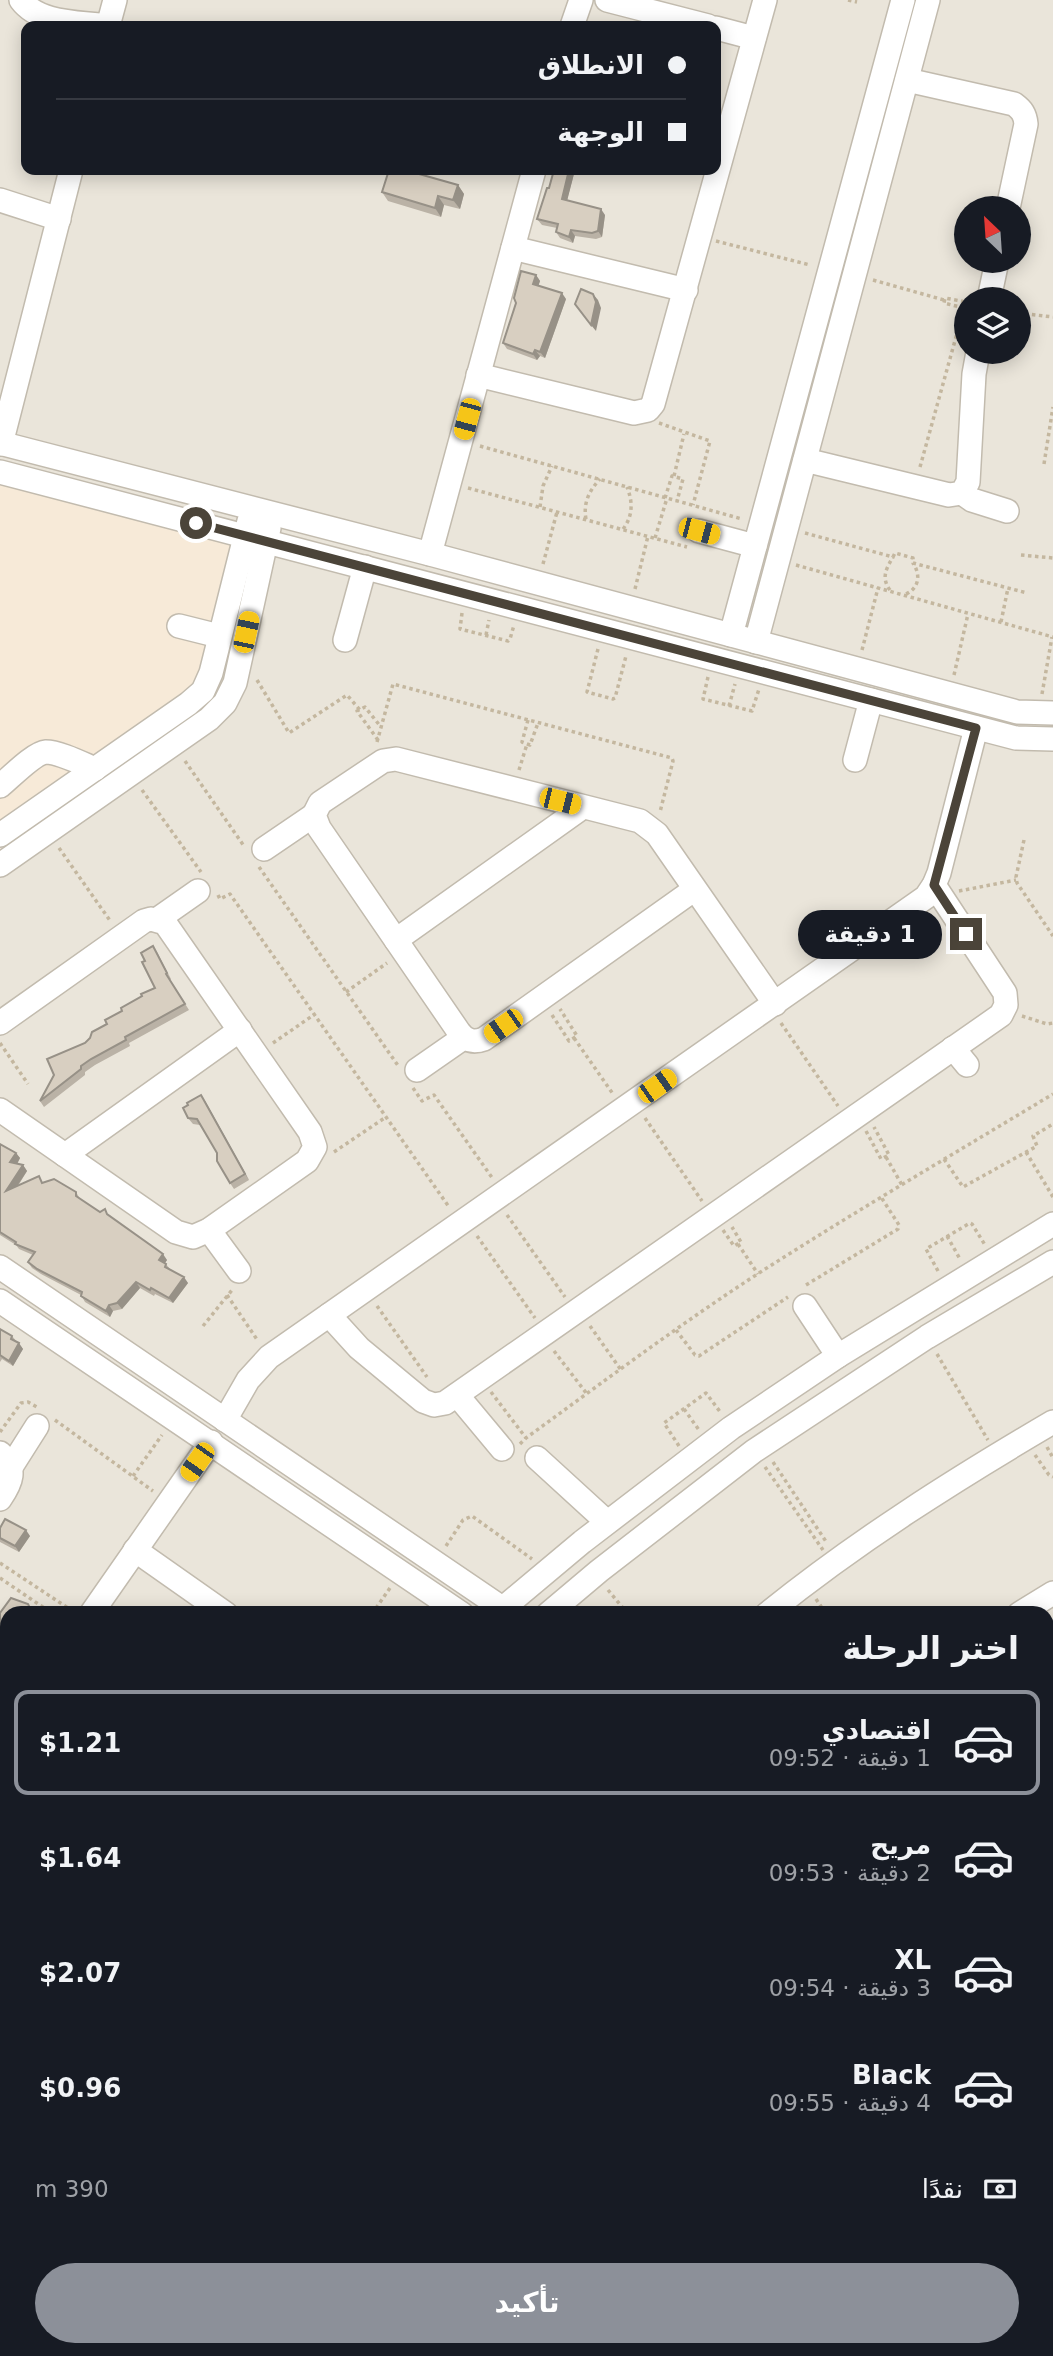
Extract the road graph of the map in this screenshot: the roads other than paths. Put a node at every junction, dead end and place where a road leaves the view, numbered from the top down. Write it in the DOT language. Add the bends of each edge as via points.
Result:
graph roads {
  1 [pos="21,0"];
  2 [pos="115,0"];
  3 [pos="581,0"];
  4 [pos="607,0"];
  5 [pos="765,0"];
  6 [pos="903,0"];
  7 [pos="928,0"];
  8 [pos="69,21"];
  9 [pos="109,21"];
  10 [pos="574,21"];
  11 [pos="689,21"];
  12 [pos="721,29"];
  13 [pos="754,38"];
  14 [pos="907,80"];
  15 [pos="870,125"];
  16 [pos="893,131"];
  17 [pos="721,155"];
  18 [pos="70,175"];
  19 [pos="533,175"];
  20 [pos="716,175"];
  21 [pos="1011,196"];
  22 [pos="0,200"];
  23 [pos="59,219"];
  24 [pos="513,248"];
  25 [pos="686,290"];
  26 [pos="976,364"];
  27 [pos="478,375"];
  28 [pos="1,444"];
  29 [pos="805,460"];
  30 [pos="0,472"];
  31 [pos="962,493"];
  32 [pos="262,511"];
  33 [pos="1007,511"];
  34 [pos="758,535"];
  35 [pos="256,538"];
  36 [pos="695,539"];
  37 [pos="430,554"];
  38 [pos="365,567"];
  39 [pos="179,626"];
  40 [pos="731,635"];
  41 [pos="219,636"];
  42 [pos="345,640"];
  43 [pos="756,642"];
  44 [pos="860,670"];
  45 [pos="864,698"];
  46 [pos="1046,713"];
  47 [pos="976,728"];
  48 [pos="1053,739"];
  49 [pos="855,760"];
  50 [pos="104,763"];
  51 [pos="129,775"];
  52 [pos="0,786"];
  53 [pos="583,807"];
  54 [pos="314,815"];
  55 [pos="0,835"];
  56 [pos="253,850"];
  57 [pos="0,865"];
  58 [pos="205,885"];
  59 [pos="695,889"];
  60 [pos="937,890"];
  61 [pos="158,919"];
  62 [pos="400,946"];
  63 [pos="773,1005"];
  64 [pos="0,1023"];
  65 [pos="240,1030"];
  66 [pos="463,1038"];
  67 [pos="407,1071"];
  68 [pos="0,1110"];
  69 [pos="65,1155"];
  70 [pos="1053,1224"];
  71 [pos="209,1230"];
  72 [pos="1053,1262"];
  73 [pos="0,1267"];
  74 [pos="239,1271"];
  75 [pos="0,1301"];
  76 [pos="805,1306"];
  77 [pos="329,1315"];
  78 [pos="120,1348"];
  79 [pos="838,1356"];
  80 [pos="105,1372"];
  81 [pos="451,1399"];
  82 [pos="43,1418"];
  83 [pos="225,1420"];
  84 [pos="1053,1422"];
  85 [pos="211,1442"];
  86 [pos="531,1448"];
  87 [pos="509,1449"];
  88 [pos="5,1460"];
  89 [pos="0,1499"];
  90 [pos="607,1522"];
  91 [pos="582,1542"];
  92 [pos="135,1550"];
  93 [pos="599,1571"];
  94 [pos="1053,1593"];
  95 [pos="96,1606"];
  96 [pos="215,1606"];
  97 [pos="451,1606"];
  98 [pos="492,1606"];
  99 [pos="505,1606"];
  100 [pos="557,1606"];
  101 [pos="777,1606"];
  102 [pos="1032,1606"];
  1 -- 8 [label="street" via="46,18"];
  2 -- 9 [label="street"];
  3 -- 10 [label="street"];
  4 -- 11 [label="street"];
  5 -- 13 [label="street"];
  6 -- 15 [label="street"];
  7 -- 14 [label="street"];
  12 -- 13 [label="street"];
  13 -- 17 [label="street"];
  14 -- 16 [label="street"];
  14 -- 21 [label="street" via="1021,109 1026,124"];
  15 -- 16 [label="street"];
  15 -- 34 [label="street"];
  16 -- 29 [label="street"];
  18 -- 23 [label="street"];
  19 -- 24 [label="street"];
  20 -- 25 [label="street"];
  22 -- 23 [label="street"];
  23 -- 28 [label="street"];
  24 -- 25 [label="street"];
  24 -- 27 [label="street"];
  25 -- 27 [label="street" via="656,398 648,410 634,413"];
  26 -- 31 [label="street" via="968,482"];
  27 -- 37 [label="street"];
  28 -- 32 [label="street"];
  29 -- 31 [label="street" via="949,495"];
  29 -- 43 [label="street"];
  30 -- 35 [label="street"];
  31 -- 33 [label="street"];
  32 -- 35 [label="street"];
  32 -- 37 [label="street"];
  34 -- 36 [label="street"];
  34 -- 40 [label="street"];
  35 -- 38 [label="street"];
  35 -- 41 [label="street"];
  35 -- 51 [label="street" via="241,654 225,703"];
  37 -- 40 [label="street"];
  38 -- 42 [label="street"];
  38 -- 45 [label="street"];
  39 -- 41 [label="street"];
  40 -- 43 [label="street"];
  41 -- 50 [label="street" via="208,682 196,698"];
  43 -- 44 [label="street"];
  44 -- 45 [label="street"];
  44 -- 46 [label="street" via="1017,712"];
  45 -- 47 [label="street"];
  45 -- 49 [label="street"];
  47 -- 48 [label="street" via="1025,739"];
  47 -- 60 [label="street"];
  50 -- 51 [label="street"];
  50 -- 52 [label="street" via="45,752"];
  50 -- 55 [label="street"];
  51 -- 57 [label="street"];
  53 -- 54 [label="street" via="396,759 383,761 320,803"];
  53 -- 59 [label="street" via="640,821 655,831"];
  53 -- 62 [label="street"];
  54 -- 56 [label="street"];
  54 -- 62 [label="street"];
  58 -- 61 [label="street"];
  59 -- 63 [label="street"];
  59 -- 66 [label="street" via="484,1039"];
  60 -- 63 [label="street"];
  60 -- 81 [label="street" via="1005,993 1004,1011 960,1056 856,1115"];
  61 -- 64 [label="street" via="144,921"];
  61 -- 65 [label="street"];
  62 -- 66 [label="street"];
  63 -- 77 [label="street"];
  65 -- 69 [label="street"];
  65 -- 71 [label="street" via="310,1132 315,1147 307,1161"];
  66 -- 67 [label="street"];
  68 -- 69 [label="street"];
  69 -- 71 [label="street" via="176,1231 193,1237"];
  70 -- 79 [label="street"];
  71 -- 74 [label="street"];
  72 -- 93 [label="street" via="927,1337 758,1449"];
  73 -- 78 [label="street"];
  75 -- 80 [label="street"];
  76 -- 79 [label="street"];
  77 -- 81 [label="street" via="359,1348 422,1401 434,1405"];
  77 -- 83 [label="street" via="254,1371"];
  78 -- 80 [label="street"];
  78 -- 83 [label="street"];
  79 -- 90 [label="street" via="688,1459"];
  80 -- 85 [label="street"];
  81 -- 87 [label="street"];
  82 -- 88 [label="street"];
  83 -- 98 [label="street"];
  84 -- 101 [label="street" via="835,1561"];
  85 -- 92 [label="street"];
  85 -- 97 [label="street"];
  86 -- 90 [label="street"];
  88 -- 89 [label="street" via="11,1483"];
  90 -- 91 [label="street"];
  91 -- 93 [label="street"];
  91 -- 99 [label="street"];
  92 -- 95 [label="street"];
  92 -- 96 [label="street"];
  93 -- 100 [label="street"];
  94 -- 102 [label="street"];
}
